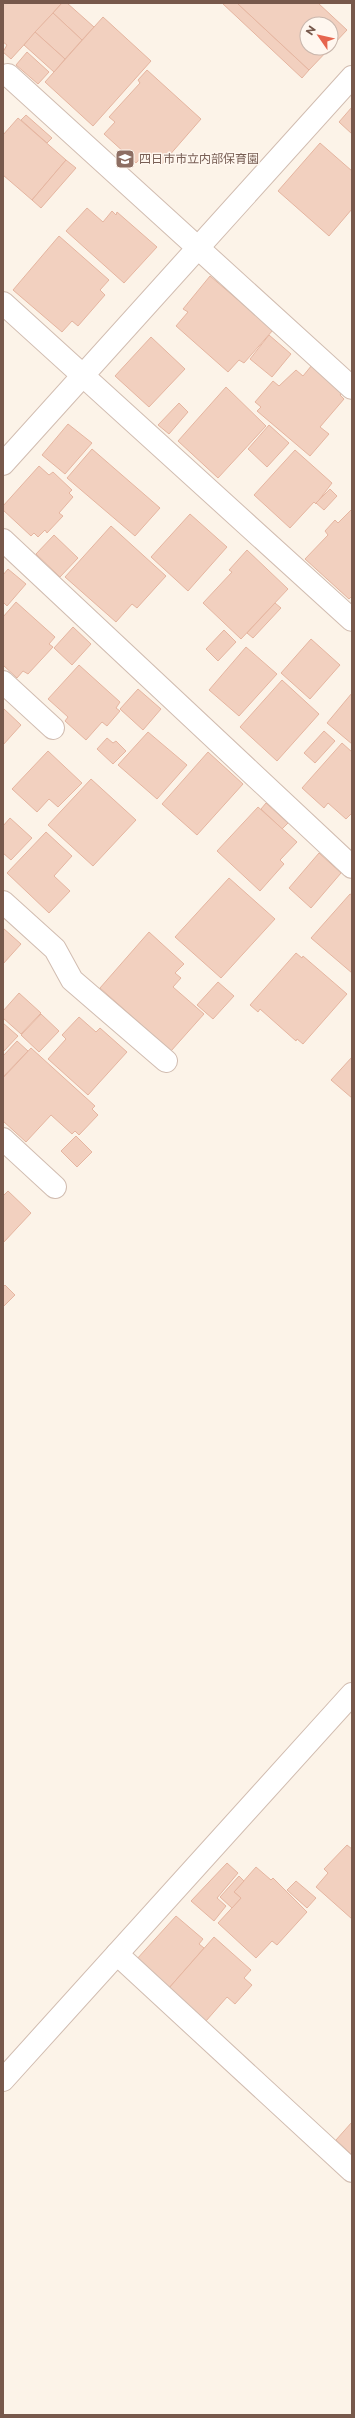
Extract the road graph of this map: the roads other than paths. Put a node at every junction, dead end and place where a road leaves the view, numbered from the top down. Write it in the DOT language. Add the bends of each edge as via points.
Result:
graph roads {
  1 [pos="8,75"];
  2 [pos="352,76"];
  3 [pos="197,249"];
  4 [pos="3,304"];
  5 [pos="83,375"];
  6 [pos="352,388"];
  7 [pos="7,452"];
  8 [pos="3,540"];
  9 [pos="352,620"];
  10 [pos="3,682"];
  11 [pos="54,728"];
  12 [pos="352,867"];
  13 [pos="3,902"];
  14 [pos="166,1062"];
  15 [pos="3,1139"];
  16 [pos="55,1187"];
  17 [pos="352,1694"];
  18 [pos="117,1954"];
  19 [pos="3,2080"];
  20 [pos="352,2171"];
  1 -- 3 [label="street"];
  2 -- 3 [label="street"];
  3 -- 5 [label="street"];
  3 -- 6 [label="street"];
  4 -- 5 [label="street"];
  5 -- 7 [label="street"];
  5 -- 9 [label="street"];
  8 -- 12 [label="street"];
  10 -- 11 [label="street"];
  13 -- 14 [label="street" via="55,949 72,980"];
  15 -- 16 [label="street"];
  17 -- 18 [label="street"];
  18 -- 19 [label="street"];
  18 -- 20 [label="street"];
}
